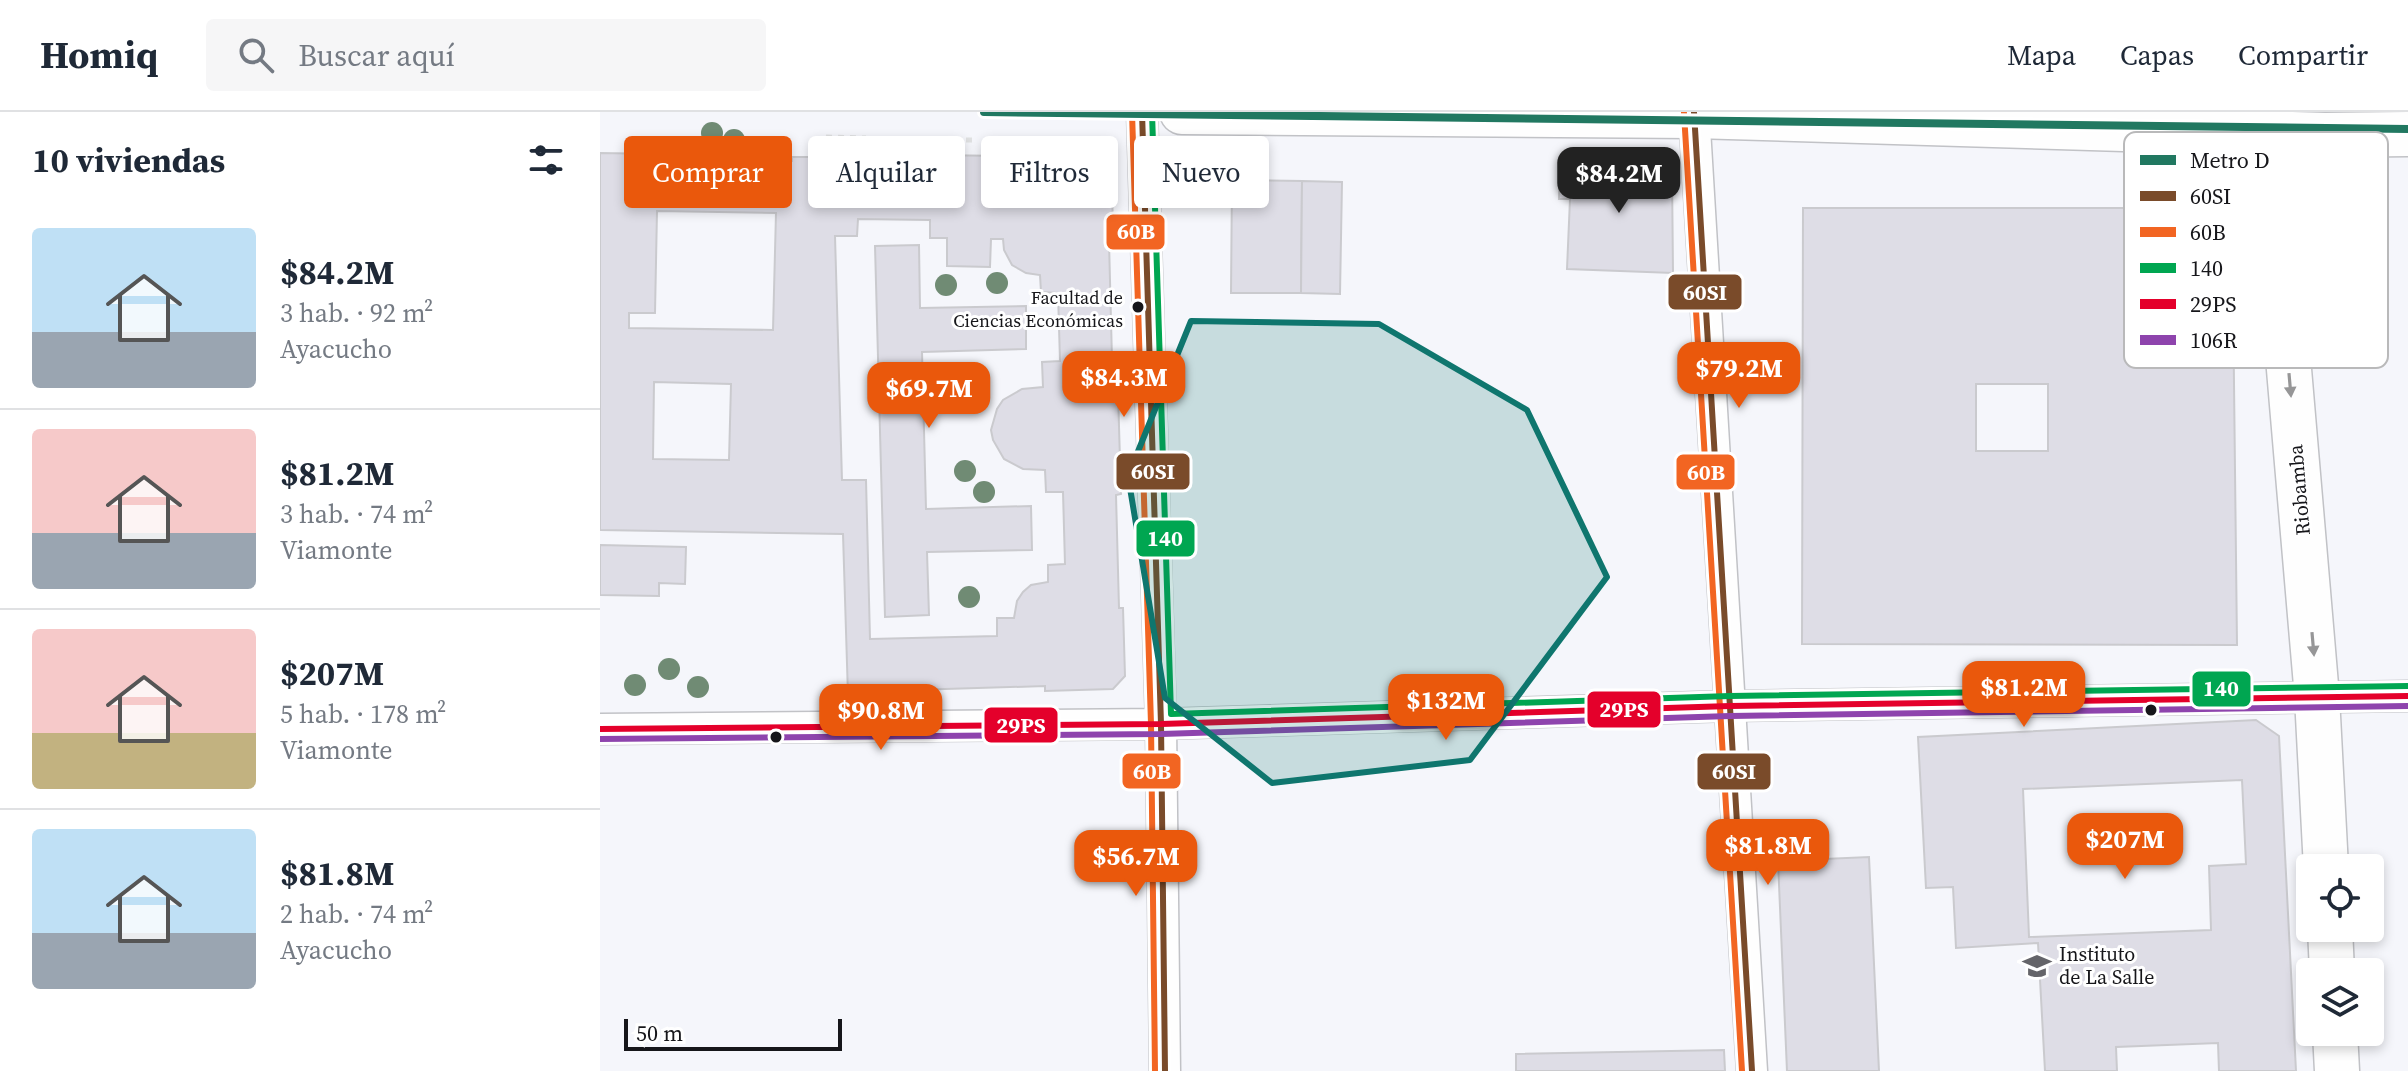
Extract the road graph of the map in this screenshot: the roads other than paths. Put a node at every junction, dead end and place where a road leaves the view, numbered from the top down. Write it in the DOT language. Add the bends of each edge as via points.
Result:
graph roads {
  1 [pos="1142,112"];
  2 [pos="1182,112"];
  3 [pos="1694,114"];
  4 [pos="2267,122"];
  5 [pos="2384,132"];
  6 [pos="2388,132"];
  7 [pos="2408,134"];
  8 [pos="2288,368"];
  9 [pos="2408,696"];
  10 [pos="2317,697"];
  11 [pos="1730,706"];
  12 [pos="1161,724"];
  13 [pos="600,729"];
  14 [pos="2325,854"];
  15 [pos="2336,1046"];
  16 [pos="1165,1071"];
  17 [pos="1752,1071"];
  18 [pos="2337,1071"];
  1 -- 12 [label="street"];
  2 -- 3 [label="main road"];
  3 -- 4 [label="main road"];
  3 -- 11 [label="street"];
  4 -- 5 [label="main road"];
  6 -- 7 [label="main road"];
  8 -- 10 [label="main road, Riobamba, one-way"];
  9 -- 10 [label="street"];
  10 -- 11 [label="street"];
  10 -- 14 [label="main road, Riobamba"];
  11 -- 12 [label="street"];
  11 -- 17 [label="street"];
  12 -- 13 [label="street"];
  12 -- 16 [label="street"];
  15 -- 18 [label="main road"];
}
